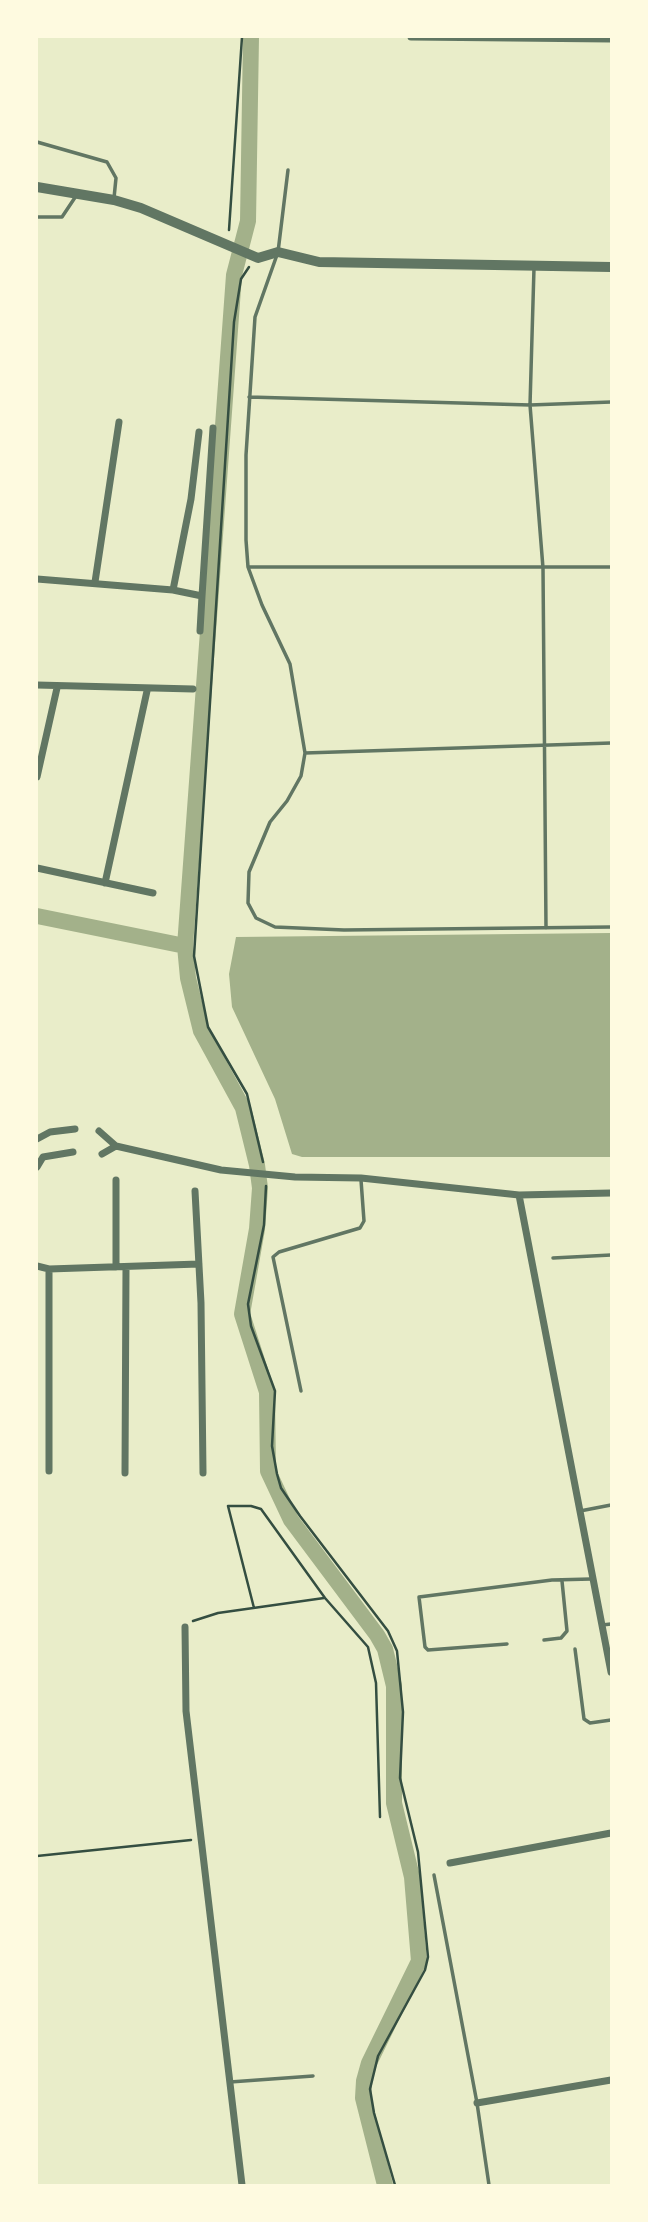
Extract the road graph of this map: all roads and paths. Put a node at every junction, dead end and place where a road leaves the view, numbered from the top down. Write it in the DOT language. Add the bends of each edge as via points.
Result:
graph roads {
  1 [pos="242,37"];
  2 [pos="411,37"];
  3 [pos="611,39"];
  4 [pos="37,142"];
  5 [pos="288,170"];
  6 [pos="37,187"];
  7 [pos="77,194"];
  8 [pos="114,200"];
  9 [pos="37,217"];
  10 [pos="229,245"];
  11 [pos="278,252"];
  12 [pos="262,257"];
  13 [pos="534,265"];
  14 [pos="611,267"];
  15 [pos="249,397"];
  16 [pos="611,402"];
  17 [pos="530,405"];
  18 [pos="120,422"];
  19 [pos="214,428"];
  20 [pos="199,432"];
  21 [pos="611,567"];
  22 [pos="248,568"];
  23 [pos="543,568"];
  24 [pos="37,579"];
  25 [pos="95,582"];
  26 [pos="173,590"];
  27 [pos="202,596"];
  28 [pos="200,631"];
  29 [pos="37,685"];
  30 [pos="57,688"];
  31 [pos="192,690"];
  32 [pos="147,691"];
  33 [pos="611,743"];
  34 [pos="545,744"];
  35 [pos="305,753"];
  36 [pos="37,777"];
  37 [pos="37,868"];
  38 [pos="104,883"];
  39 [pos="153,893"];
  40 [pos="611,927"];
  41 [pos="546,928"];
  42 [pos="75,1129"];
  43 [pos="99,1132"];
  44 [pos="37,1139"];
  45 [pos="116,1146"];
  46 [pos="74,1152"];
  47 [pos="102,1154"];
  48 [pos="37,1167"];
  49 [pos="265,1172"];
  50 [pos="361,1178"];
  51 [pos="116,1180"];
  52 [pos="266,1186"];
  53 [pos="195,1191"];
  54 [pos="611,1193"];
  55 [pos="519,1195"];
  56 [pos="611,1255"];
  57 [pos="552,1258"];
  58 [pos="199,1264"];
  59 [pos="37,1266"];
  60 [pos="126,1266"];
  61 [pos="116,1267"];
  62 [pos="49,1269"];
  63 [pos="301,1391"];
  64 [pos="49,1471"];
  65 [pos="125,1473"];
  66 [pos="203,1473"];
  67 [pos="611,1505"];
  68 [pos="580,1511"];
  69 [pos="593,1578"];
  70 [pos="562,1581"];
  71 [pos="325,1598"];
  72 [pos="254,1608"];
  73 [pos="611,1624"];
  74 [pos="602,1625"];
  75 [pos="185,1627"];
  76 [pos="544,1640"];
  77 [pos="507,1644"];
  78 [pos="575,1649"];
  79 [pos="611,1672"];
  80 [pos="611,1720"];
  81 [pos="380,1817"];
  82 [pos="611,1833"];
  83 [pos="201,1839"];
  84 [pos="37,1856"];
  85 [pos="450,1863"];
  86 [pos="433,1875"];
  87 [pos="313,2076"];
  88 [pos="611,2080"];
  89 [pos="228,2082"];
  90 [pos="477,2104"];
  91 [pos="242,2185"];
  92 [pos="395,2185"];
  93 [pos="489,2185"];
  1 -- 10 [label="path"];
  2 -- 3 [label="street"];
  4 -- 8 [label="lane" via="107,162 116,178"];
  5 -- 11 [label="lane"];
  6 -- 7 [label="street"];
  7 -- 8 [label="street"];
  7 -- 9 [label="lane" via="62,217"];
  8 -- 10 [label="street"];
  10 -- 12 [label="street"];
  11 -- 12 [label="street"];
  11 -- 13 [label="street" via="320,262"];
  11 -- 15 [label="lane" via="255,317"];
  12 -- 49 [label="path" via="244,272 234,322 194,956 208,1027 247,1094"];
  13 -- 14 [label="street"];
  13 -- 17 [label="lane"];
  15 -- 17 [label="lane"];
  15 -- 22 [label="lane"];
  16 -- 17 [label="lane"];
  17 -- 23 [label="lane"];
  18 -- 25 [label="street"];
  19 -- 27 [label="street"];
  20 -- 26 [label="street"];
  21 -- 23 [label="lane"];
  22 -- 23 [label="lane"];
  22 -- 35 [label="lane" via="290,664"];
  23 -- 34 [label="lane"];
  24 -- 25 [label="street"];
  25 -- 26 [label="street"];
  26 -- 27 [label="street"];
  27 -- 28 [label="street"];
  29 -- 30 [label="street"];
  30 -- 32 [label="street"];
  30 -- 36 [label="street"];
  31 -- 32 [label="street"];
  32 -- 38 [label="street"];
  33 -- 34 [label="lane"];
  34 -- 35 [label="lane"];
  34 -- 41 [label="lane"];
  35 -- 41 [label="lane" via="301,776 270,822 249,872 248,903 256,918 275,927 344,930"];
  37 -- 38 [label="street"];
  38 -- 39 [label="street"];
  40 -- 41 [label="lane"];
  42 -- 44 [label="street"];
  43 -- 45 [label="street"];
  45 -- 47 [label="street"];
  45 -- 50 [label="street" via="221,1170"];
  46 -- 48 [label="street" via="43,1157"];
  50 -- 55 [label="street"];
  50 -- 63 [label="lane" via="364,1221 360,1228 273,1257"];
  51 -- 61 [label="street"];
  52 -- 92 [label="path" via="264,1226 248,1304 251,1326 275,1391 272,1446 276,1474 300,1516 387,1630 397,1651 403,1712 400,1778 418,1852 428,1958 378,2056 370,2089"];
  53 -- 58 [label="street"];
  54 -- 55 [label="street"];
  55 -- 68 [label="street"];
  56 -- 57 [label="lane"];
  58 -- 60 [label="street"];
  58 -- 66 [label="street"];
  59 -- 62 [label="street"];
  60 -- 61 [label="street"];
  60 -- 65 [label="street"];
  61 -- 62 [label="street"];
  62 -- 64 [label="street"];
  67 -- 68 [label="lane"];
  68 -- 69 [label="street"];
  69 -- 70 [label="lane"];
  69 -- 74 [label="street"];
  70 -- 76 [label="lane" via="567,1631 561,1638"];
  70 -- 77 [label="lane" via="419,1597 428,1650"];
  71 -- 72 [label="path"];
  71 -- 72 [label="path" via="261,1509 228,1506"];
  71 -- 81 [label="path" via="368,1647 376,1683"];
  72 -- 75 [label="path" via="197,1618"];
  73 -- 74 [label="lane"];
  74 -- 79 [label="street"];
  75 -- 83 [label="street" via="186,1711"];
  78 -- 80 [label="lane" via="584,1719 590,1723"];
  82 -- 85 [label="street"];
  83 -- 84 [label="path"];
  83 -- 89 [label="street"];
  86 -- 90 [label="lane"];
  87 -- 89 [label="lane"];
  88 -- 90 [label="street"];
  89 -- 91 [label="street"];
  90 -- 93 [label="lane"];
}
